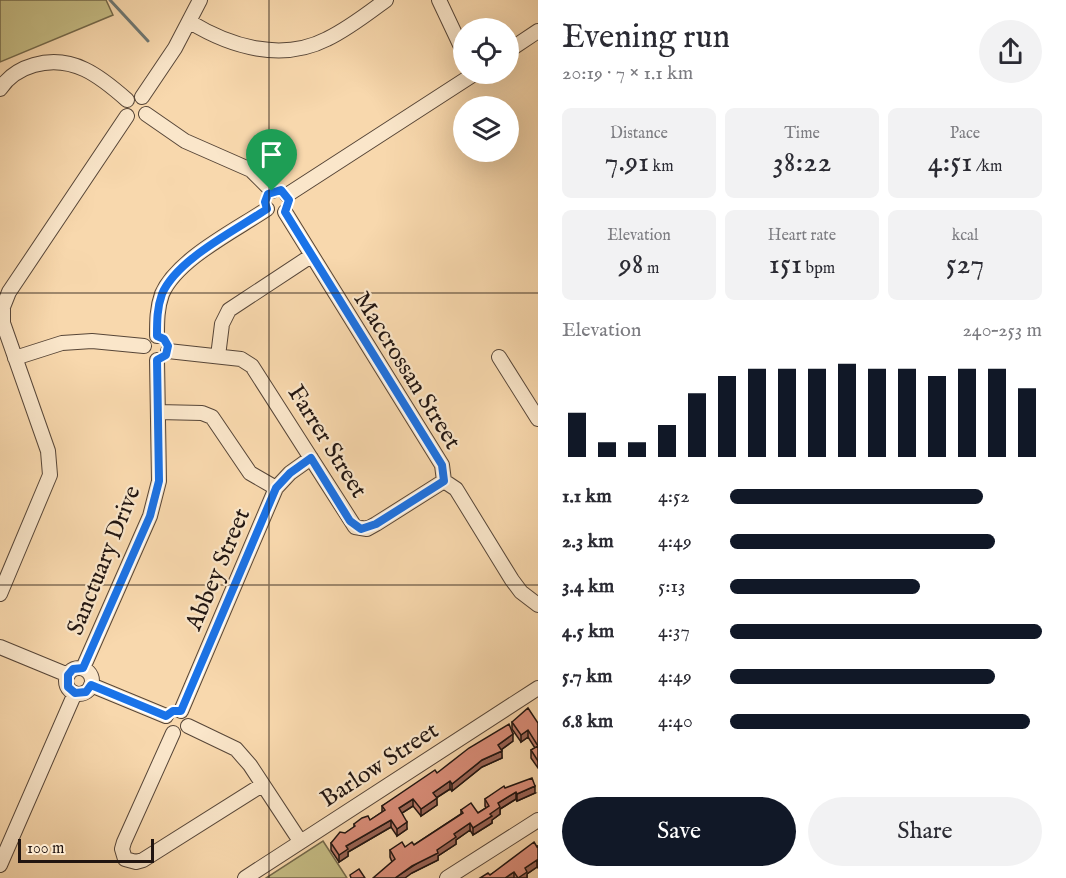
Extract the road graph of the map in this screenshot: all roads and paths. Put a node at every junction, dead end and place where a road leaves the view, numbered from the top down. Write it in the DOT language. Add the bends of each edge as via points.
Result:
graph roads {
  1 [pos="200,0"];
  2 [pos="386,0"];
  3 [pos="439,0"];
  4 [pos="190,22"];
  5 [pos="453,30"];
  6 [pos="538,32"];
  7 [pos="519,44"];
  8 [pos="459,84"];
  9 [pos="0,89"];
  10 [pos="142,97"];
  11 [pos="127,100"];
  12 [pos="146,114"];
  13 [pos="127,116"];
  14 [pos="272,191"];
  15 [pos="287,195"];
  16 [pos="267,209"];
  17 [pos="285,212"];
  18 [pos="311,256"];
  19 [pos="157,336"];
  20 [pos="144,346"];
  21 [pos="163,356"];
  22 [pos="218,356"];
  23 [pos="499,357"];
  24 [pos="15,358"];
  25 [pos="158,412"];
  26 [pos="538,419"];
  27 [pos="311,458"];
  28 [pos="444,481"];
  29 [pos="276,488"];
  30 [pos="0,594"];
  31 [pos="538,606"];
  32 [pos="0,647"];
  33 [pos="83,668"];
  34 [pos="68,675"];
  35 [pos="91,685"];
  36 [pos="538,687"];
  37 [pos="75,693"];
  38 [pos="181,711"];
  39 [pos="166,716"];
  40 [pos="188,726"];
  41 [pos="173,733"];
  42 [pos="262,785"];
  43 [pos="538,820"];
  44 [pos="300,841"];
  45 [pos="0,865"];
  46 [pos="245,878"];
  47 [pos="447,878"];
  1 -- 4 [label="street"];
  2 -- 4 [label="street" via="326,40 284,51 226,42"];
  3 -- 5 [label="street"];
  4 -- 10 [label="street"];
  6 -- 7 [label="street"];
  8 -- 15 [label="street"];
  9 -- 11 [label="street" via="27,68 62,61 84,68"];
  10 -- 11 [label="street"];
  10 -- 12 [label="street" via="147,103"];
  11 -- 13 [label="street"];
  12 -- 13 [label="street" via="137,119"];
  12 -- 14 [label="street" via="184,141 251,170"];
  13 -- 24 [label="street" via="9,292 3,307 3,323"];
  14 -- 15 [label="street" via="281,190"];
  14 -- 16 [label="street" via="266,198"];
  15 -- 17 [label="street" via="289,204"];
  16 -- 17 [label="street" via="275,214"];
  16 -- 19 [label="street" via="200,254 173,278 157,313"];
  17 -- 18 [label="street, Maccrossan Street"];
  18 -- 22 [label="street" via="229,310 222,324"];
  18 -- 28 [label="street, Maccrossan Street" via="442,465"];
  19 -- 20 [label="street" via="148,339"];
  19 -- 21 [label="street" via="167,342"];
  20 -- 21 [label="street" via="146,355"];
  20 -- 24 [label="street" via="92,341 62,343"];
  21 -- 22 [label="street, Farrer Street"];
  21 -- 25 [label="street, Sanctuary Drive"];
  22 -- 27 [label="street, Farrer Street" via="241,359 256,370"];
  23 -- 26 [label="street"];
  24 -- 30 [label="street" via="48,451 50,475"];
  25 -- 29 [label="street" via="202,413 212,417 250,473"];
  25 -- 33 [label="street, Sanctuary Drive" via="159,474 155,501"];
  27 -- 28 [label="street, Farrer Street" via="350,521 361,529 376,524"];
  27 -- 29 [label="street, Abbey Street"];
  28 -- 31 [label="street, Maccrossan Street" via="456,489 521,592"];
  29 -- 38 [label="street, Abbey Street"];
  32 -- 34 [label="street"];
  33 -- 34 [label="street" via="73,669"];
  33 -- 35 [label="street" via="91,675"];
  34 -- 37 [label="street" via="68,687"];
  35 -- 37 [label="street" via="86,692"];
  35 -- 39 [label="street"];
  36 -- 44 [label="street, Barlow Street"];
  37 -- 45 [label="street"];
  38 -- 39 [label="street"];
  38 -- 40 [label="street" via="187,715"];
  39 -- 41 [label="street" via="166,728"];
  40 -- 41 [label="street" via="180,734"];
  40 -- 42 [label="street" via="236,748"];
  41 -- 42 [label="street" via="124,842 125,859 143,860"];
  42 -- 44 [label="street"];
  43 -- 47 [label="street"];
  44 -- 46 [label="street, Barlow Street"];
}
